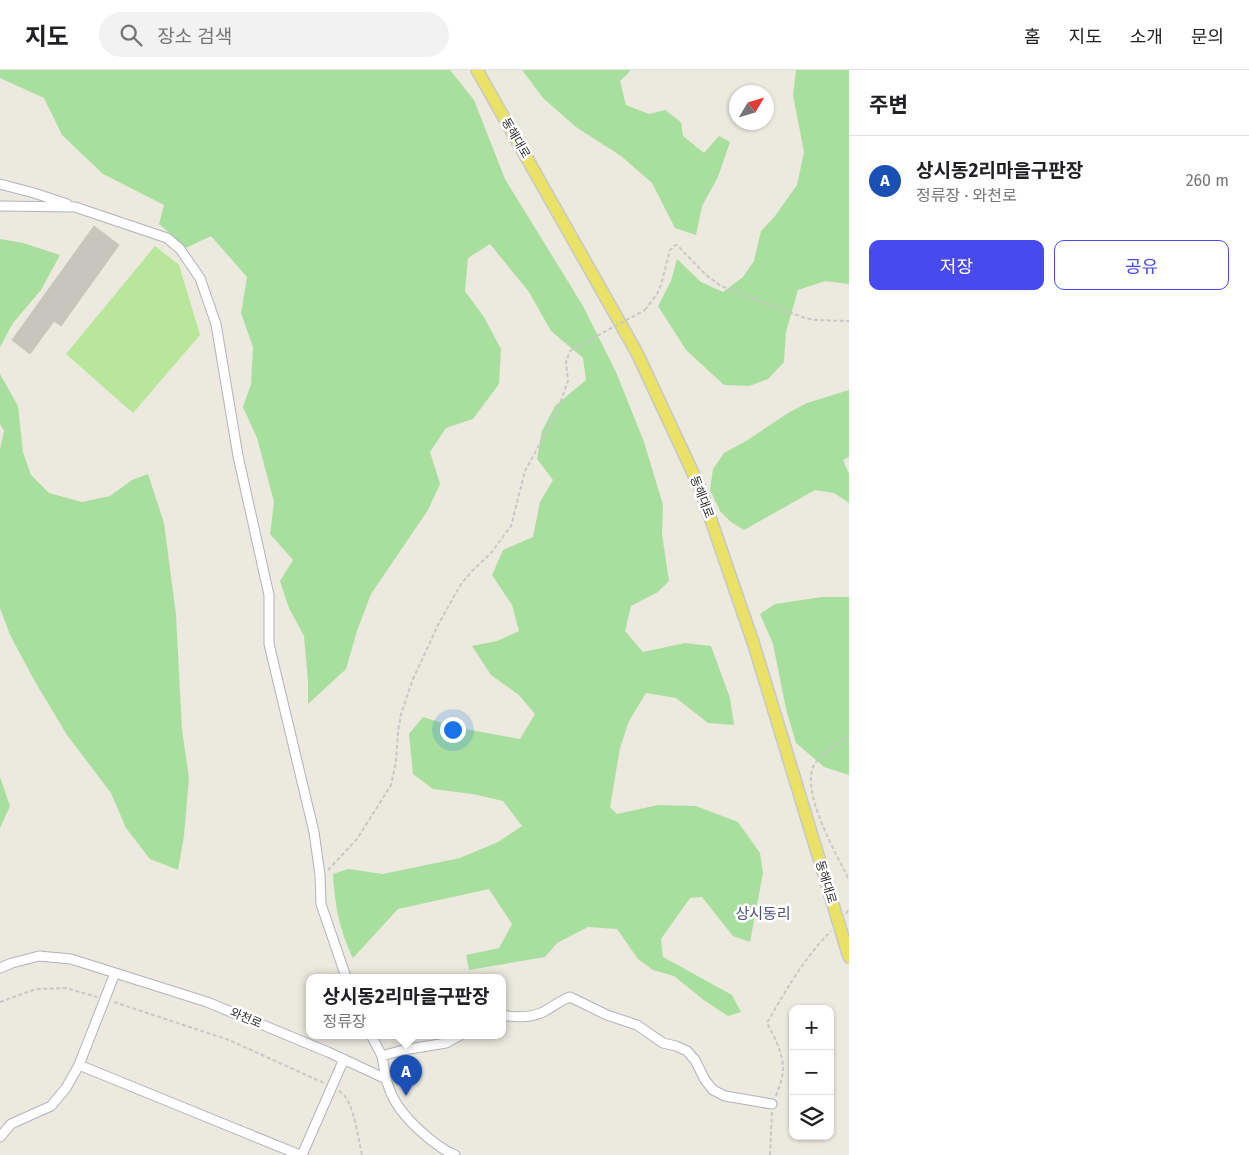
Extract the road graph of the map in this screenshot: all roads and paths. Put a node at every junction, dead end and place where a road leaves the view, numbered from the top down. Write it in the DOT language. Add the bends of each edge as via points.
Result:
graph roads {
  1 [pos="477,70"];
  2 [pos="0,184"];
  3 [pos="0,206"];
  4 [pos="75,207"];
  5 [pos="849,321"];
  6 [pos="849,736"];
  7 [pos="320,875"];
  8 [pos="849,880"];
  9 [pos="849,909"];
  10 [pos="839,923"];
  11 [pos="849,956"];
  12 [pos="0,968"];
  13 [pos="115,973"];
  14 [pos="345,974"];
  15 [pos="104,999"];
  16 [pos="0,1002"];
  17 [pos="506,1015"];
  18 [pos="373,1039"];
  19 [pos="454,1039"];
  20 [pos="382,1056"];
  21 [pos="344,1059"];
  22 [pos="79,1065"];
  23 [pos="386,1079"];
  24 [pos="331,1087"];
  25 [pos="772,1104"];
  26 [pos="0,1137"];
  27 [pos="301,1155"];
  28 [pos="362,1155"];
  29 [pos="455,1155"];
  30 [pos="770,1155"];
  1 -- 10 [label="main road, 동해대로" via="636,353 700,488 754,645"];
  2 -- 4 [label="street"];
  3 -- 4 [label="street"];
  4 -- 7 [label="street" via="167,238 180,249 200,278 216,324 238,456 269,595 269,644 314,832"];
  5 -- 7 [label="path, bridge" via="805,318 721,286 677,245 670,250 661,285 645,310 570,351 566,362 568,381 557,412 525,471 511,526 461,584 438,623 413,679 401,714 390,785 357,839 333,866"];
  6 -- 8 [label="path" via="814,765 811,778 818,814"];
  7 -- 14 [label="street" via="321,904"];
  9 -- 10 [label="path"];
  10 -- 11 [label="main road, 동해대로"];
  10 -- 25 [label="path" via="794,976 767,1023 784,1067"];
  12 -- 13 [label="street, 와천로" via="39,956 71,959"];
  13 -- 15 [label="street"];
  13 -- 21 [label="street, 와천로" via="207,1002"];
  15 -- 16 [label="path" via="66,988 36,989"];
  15 -- 22 [label="street"];
  15 -- 24 [label="path" via="229,1040"];
  17 -- 25 [label="street" via="526,1017 544,1012 570,997 607,1015 638,1025 664,1043 687,1051 713,1090 725,1096"];
  18 -- 20 [label="street"];
  19 -- 20 [label="street"];
  20 -- 23 [label="street"];
  21 -- 23 [label="street, 와천로"];
  21 -- 24 [label="street"];
  22 -- 26 [label="street" via="51,1106 11,1124"];
  22 -- 27 [label="street"];
  23 -- 29 [label="street" via="393,1099 420,1132"];
  24 -- 27 [label="street"];
  24 -- 28 [label="path" via="343,1093 351,1105"];
  25 -- 30 [label="path"];
}
